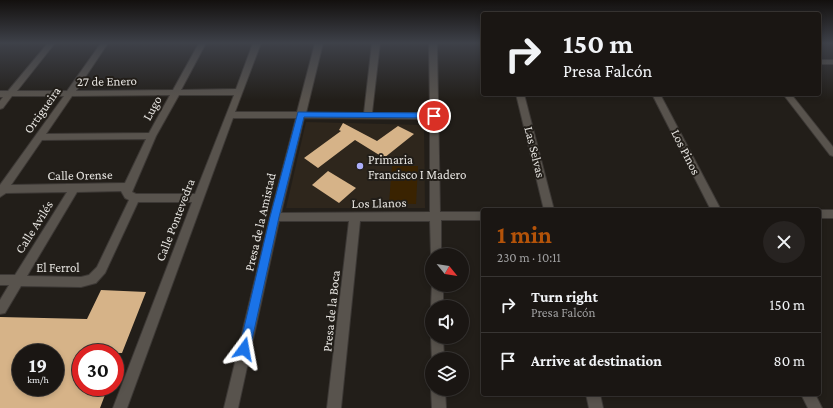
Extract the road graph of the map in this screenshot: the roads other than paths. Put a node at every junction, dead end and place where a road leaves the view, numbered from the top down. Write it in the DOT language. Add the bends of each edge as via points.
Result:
graph roads {
  1 [pos="36,62"];
  2 [pos="92,62"];
  3 [pos="193,62"];
  4 [pos="250,62"];
  5 [pos="314,62"];
  6 [pos="374,62"];
  7 [pos="433,62"];
  8 [pos="176,92"];
  9 [pos="238,92"];
  10 [pos="0,94"];
  11 [pos="10,94"];
  12 [pos="69,94"];
  13 [pos="520,96"];
  14 [pos="657,96"];
  15 [pos="789,96"];
  16 [pos="0,106"];
  17 [pos="301,114"];
  18 [pos="368,114"];
  19 [pos="229,115"];
  20 [pos="434,116"];
  21 [pos="39,136"];
  22 [pos="152,136"];
  23 [pos="833,153"];
  24 [pos="126,187"];
  25 [pos="74,188"];
  26 [pos="1,191"];
  27 [pos="135,198"];
  28 [pos="198,198"];
  29 [pos="548,208"];
  30 [pos="715,208"];
  31 [pos="821,214"];
  32 [pos="833,214"];
  33 [pos="436,216"];
  34 [pos="481,216"];
  35 [pos="275,217"];
  36 [pos="355,217"];
  37 [pos="436,248"];
  38 [pos="0,280"];
  39 [pos="17,280"];
  40 [pos="0,309"];
  41 [pos="438,396"];
  42 [pos="593,396"];
  43 [pos="809,396"];
  44 [pos="120,408"];
  45 [pos="231,408"];
  46 [pos="334,408"];
  47 [pos="438,408"];
  48 [pos="596,408"];
  49 [pos="815,408"];
  1 -- 11 [label="street"];
  2 -- 12 [label="street, Ortigueira"];
  3 -- 8 [label="street, Lugo"];
  4 -- 9 [label="street, Calle Pontevedra"];
  5 -- 17 [label="street, Presa de la Amistad"];
  6 -- 18 [label="street"];
  7 -- 20 [label="street"];
  8 -- 9 [label="street, 27 de Enero"];
  8 -- 12 [label="street, 27 de Enero"];
  8 -- 22 [label="street, Lugo"];
  9 -- 19 [label="street, Calle Pontevedra"];
  10 -- 11 [label="street, 27 de Enero"];
  11 -- 12 [label="street, 27 de Enero"];
  11 -- 16 [label="street"];
  12 -- 21 [label="street, Ortigueira"];
  13 -- 29 [label="street, Las Selvas"];
  14 -- 30 [label="street, Los Pinos"];
  15 -- 23 [label="street"];
  17 -- 18 [label="street"];
  17 -- 19 [label="street"];
  17 -- 35 [label="street, Presa de la Amistad"];
  18 -- 20 [label="street"];
  19 -- 28 [label="street, Calle Pontevedra"];
  20 -- 33 [label="street"];
  21 -- 22 [label="street"];
  21 -- 26 [label="street, Ortigueira"];
  22 -- 24 [label="street, Lugo"];
  24 -- 25 [label="street, Calle Orense"];
  24 -- 27 [label="street, Calle Orense" via="126,193"];
  25 -- 26 [label="street, Calle Orense"];
  25 -- 39 [label="street, Calle Avilés"];
  27 -- 28 [label="street"];
  27 -- 39 [label="street, El Ferrol" via="101,270 92,279 74,282"];
  28 -- 44 [label="street, Calle Pontevedra"];
  31 -- 32 [label="street"];
  33 -- 34 [label="street, Los Llanos"];
  33 -- 36 [label="street, Los Llanos"];
  33 -- 37 [label="street"];
  35 -- 36 [label="street, Los Llanos"];
  35 -- 45 [label="street, Presa de la Amistad"];
  36 -- 46 [label="street, Presa de la Boca"];
  38 -- 39 [label="street, El Ferrol"];
  39 -- 40 [label="street, Calle Avilés"];
  41 -- 47 [label="street"];
  42 -- 48 [label="street"];
  43 -- 49 [label="street"];
}
